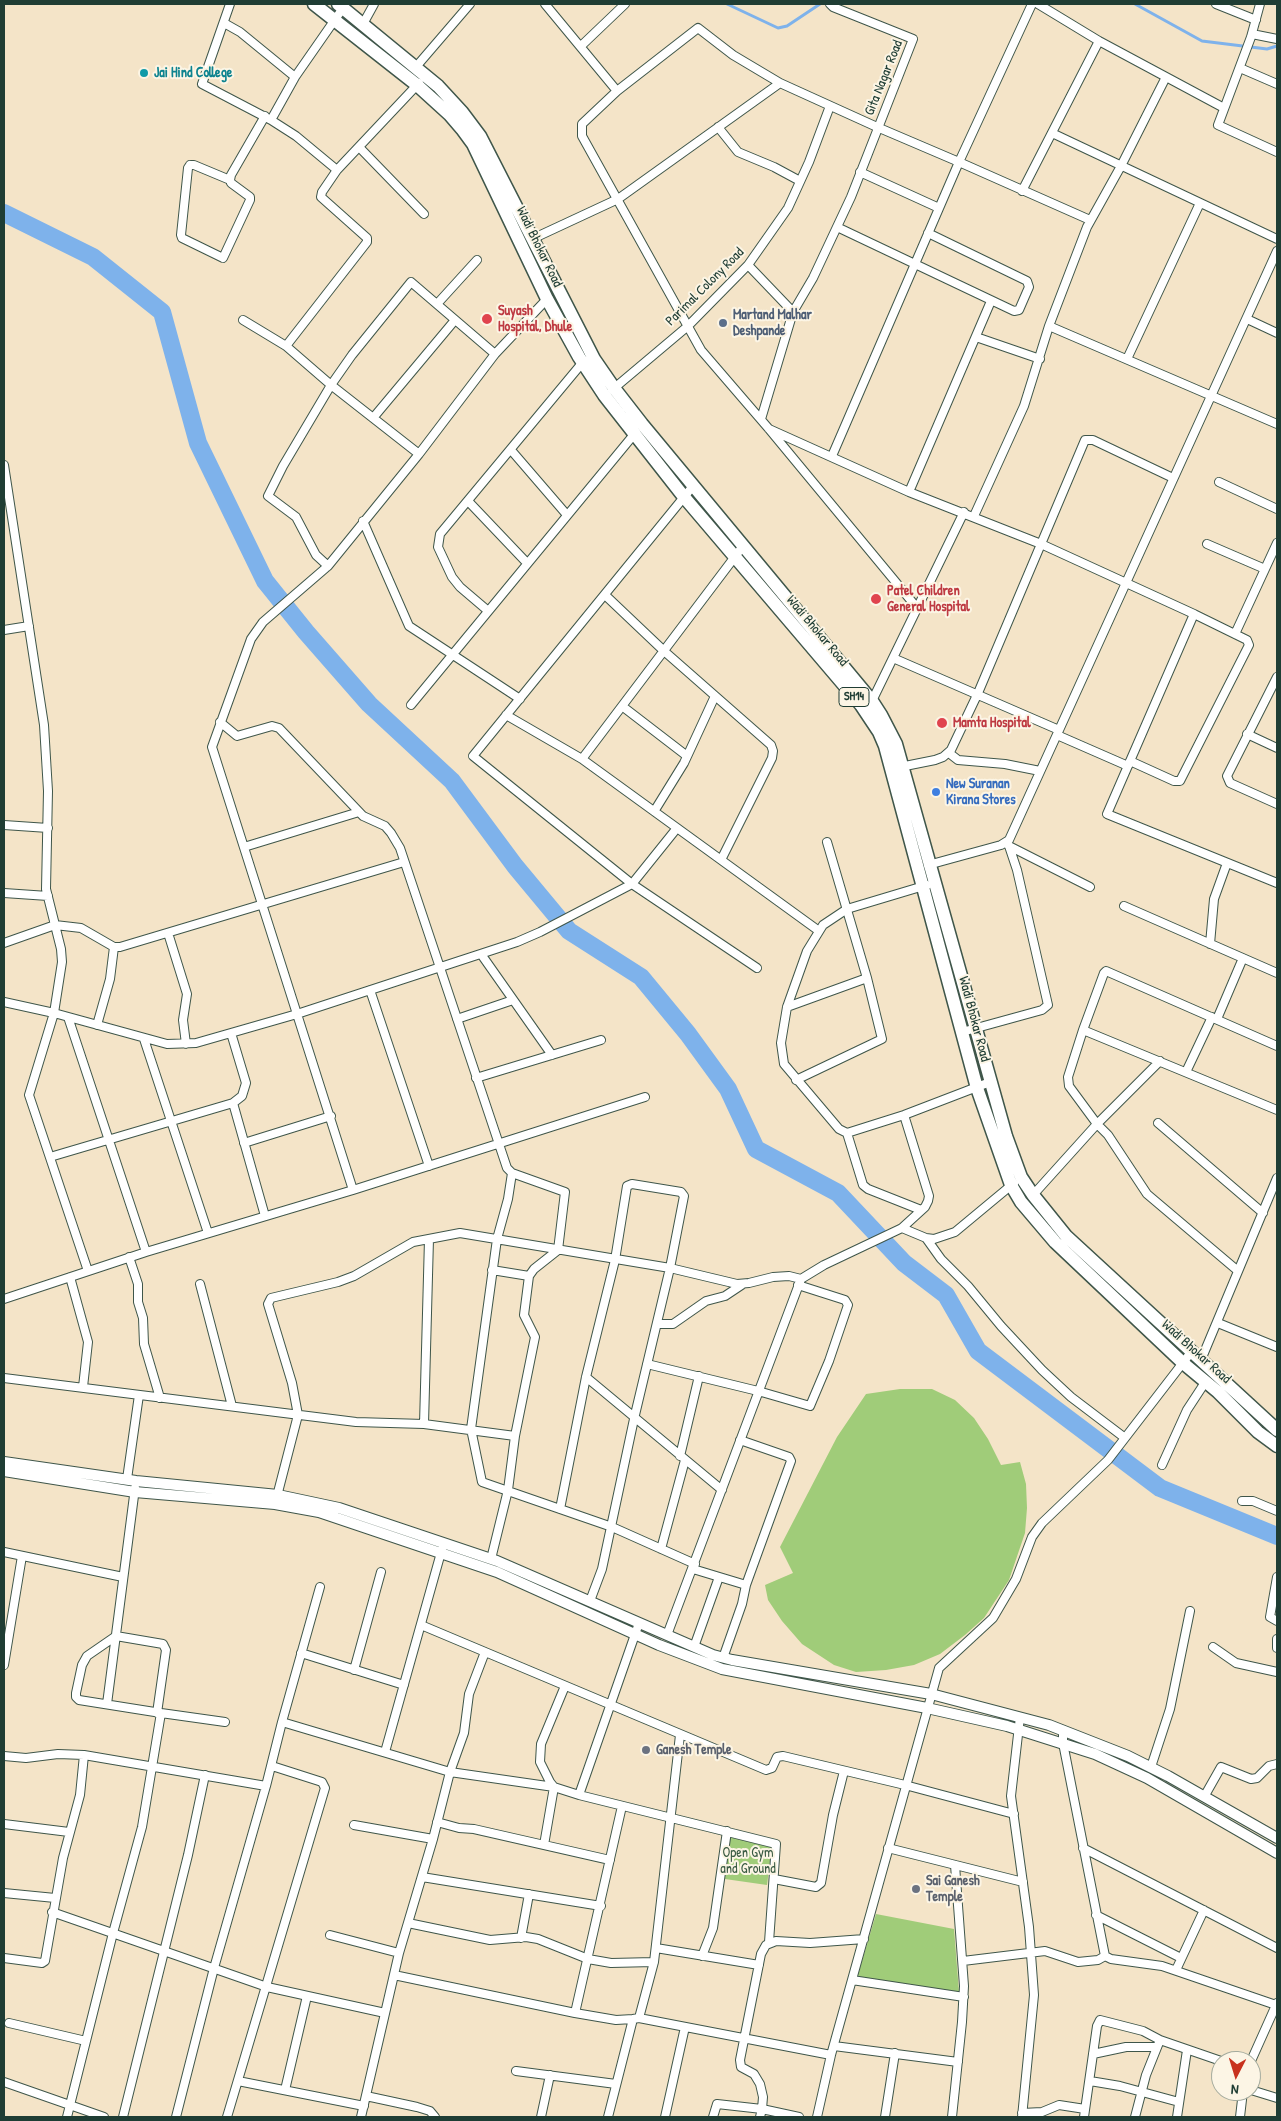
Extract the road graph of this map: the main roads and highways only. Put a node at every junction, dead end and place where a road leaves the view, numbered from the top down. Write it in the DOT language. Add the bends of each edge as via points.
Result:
graph roads {
  1 [pos="314,4"];
  2 [pos="340,6"];
  3 [pos="421,81"];
  4 [pos="609,392"];
  5 [pos="638,429"];
  6 [pos="897,768"];
  7 [pos="929,885"];
  8 [pos="1016,1181"];
  9 [pos="1277,1430"];
  10 [pos="1277,1446"];
  1 -- 3 [label="main road, Wadi Bhokar Road / SH14"];
  2 -- 3 [label="main road, Wadi Bhokar Road / SH14" via="415,68"];
  3 -- 4 [label="main road, Wadi Bhokar Road / SH14" via="473,144 547,299 583,362"];
  3 -- 4 [label="main road, Wadi Bhokar Road / SH14" via="438,86 480,136"];
  4 -- 5 [label="main road, Wadi Bhokar Road / SH14"];
  5 -- 6 [label="main road, Wadi Bhokar Road / SH14" via="684,497 868,715"];
  5 -- 6 [label="main road, Wadi Bhokar Road / SH14" via="693,486 872,701 891,732"];
  6 -- 7 [label="main road, Wadi Bhokar Road / SH14"];
  7 -- 8 [label="main road, Wadi Bhokar Road / SH14" via="975,1029"];
  7 -- 8 [label="main road, Wadi Bhokar Road / SH14" via="977,1088"];
  8 -- 9 [label="main road, Wadi Bhokar Road / SH14" via="1033,1195 1066,1236"];
  8 -- 10 [label="main road, Wadi Bhokar Road / SH14" via="1032,1216 1055,1242 1258,1432"];
}
